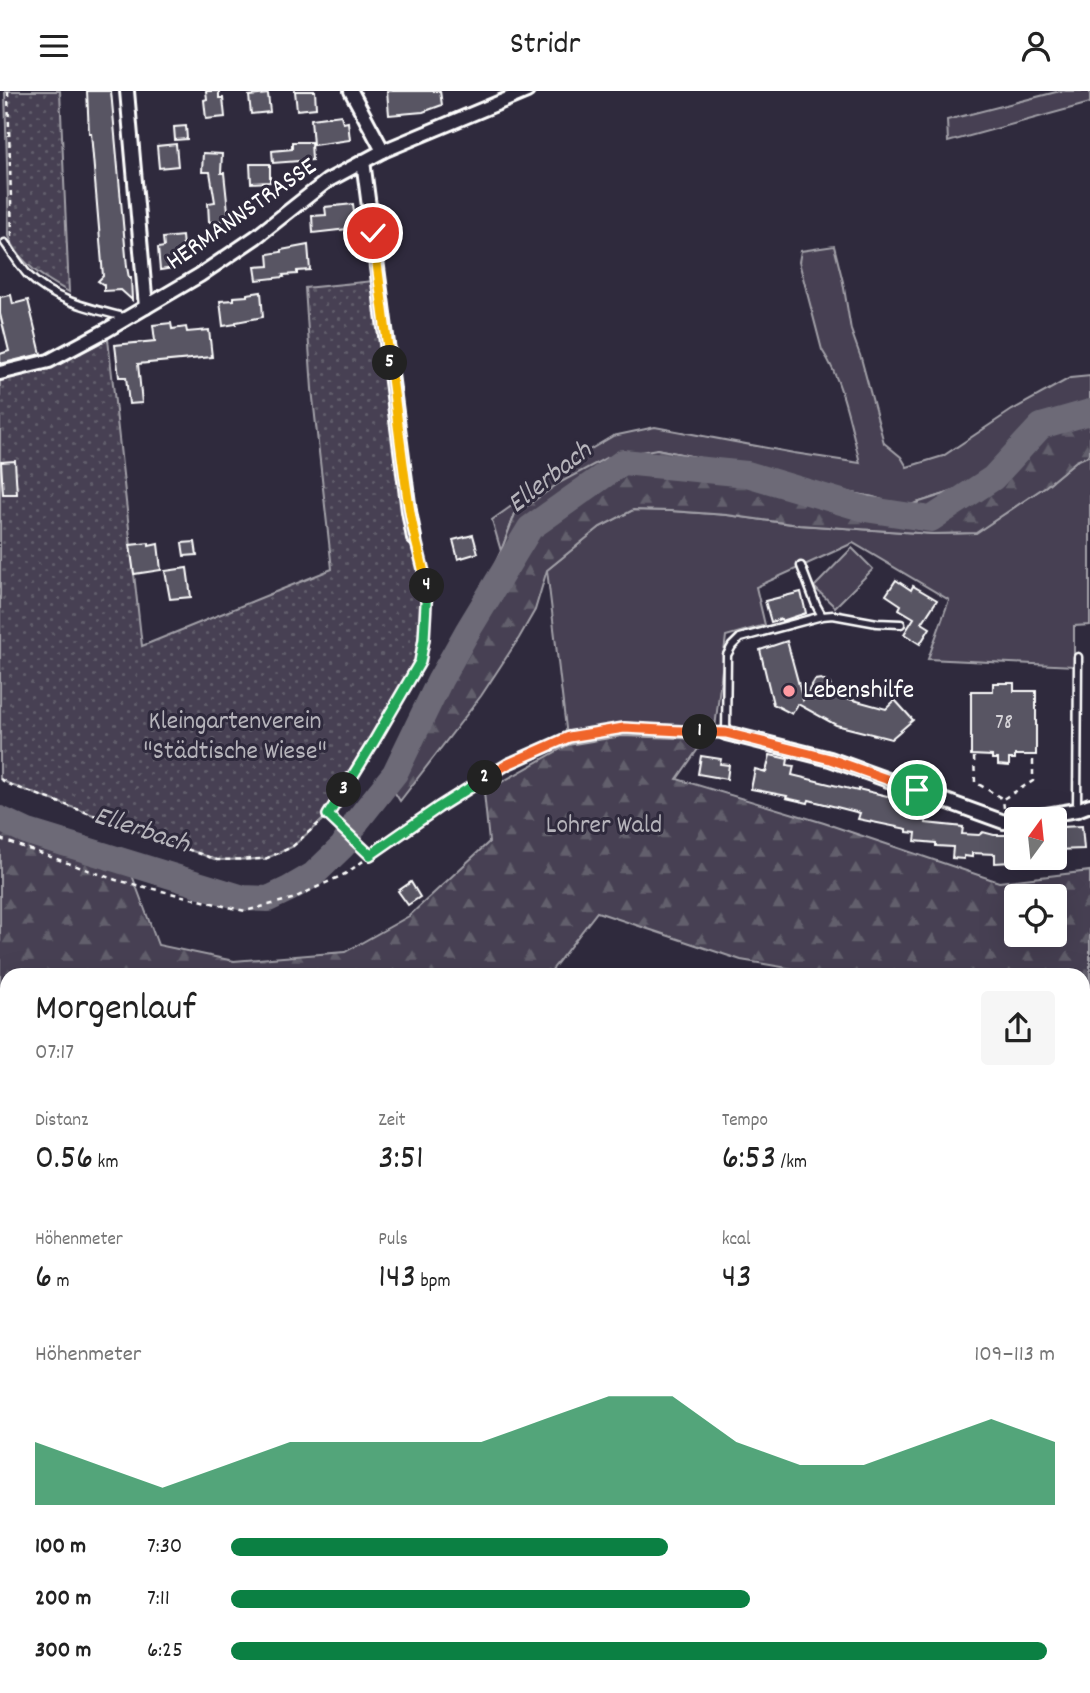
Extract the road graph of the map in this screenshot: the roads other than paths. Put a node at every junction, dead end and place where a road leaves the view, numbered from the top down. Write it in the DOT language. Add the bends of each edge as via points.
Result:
graph roads {
  1 [pos="127,91"];
  2 [pos="351,91"];
  3 [pos="527,91"];
  4 [pos="383,151"];
  5 [pos="363,161"];
  6 [pos="5,243"];
  7 [pos="146,307"];
  8 [pos="127,317"];
  9 [pos="0,373"];
  10 [pos="414,538"];
  11 [pos="801,566"];
  12 [pos="822,616"];
  13 [pos="901,624"];
  14 [pos="1079,657"];
  15 [pos="726,733"];
  16 [pos="1090,805"];
  17 [pos="1077,810"];
  18 [pos="1068,811"];
  19 [pos="1004,817"];
  1 -- 7 [label="street, HERMANNSTRASSE"];
  2 -- 4 [label="street"];
  3 -- 4 [label="street, HERMANNSTRASSE"];
  4 -- 5 [label="street, HERMANNSTRASSE"];
  5 -- 7 [label="street, HERMANNSTRASSE" via="327,181 245,245"];
  5 -- 10 [label="street"];
  6 -- 8 [label="lane" via="29,275 50,293"];
  7 -- 8 [label="street, HERMANNSTRASSE"];
  8 -- 9 [label="street, HERMANNSTRASSE" via="49,361"];
  11 -- 12 [label="lane"];
  12 -- 13 [label="lane"];
  12 -- 15 [label="lane" via="740,638 732,646 727,655"];
  14 -- 17 [label="lane"];
  15 -- 19 [label="street" via="830,759"];
  16 -- 17 [label="street"];
  17 -- 18 [label="street"];
}
